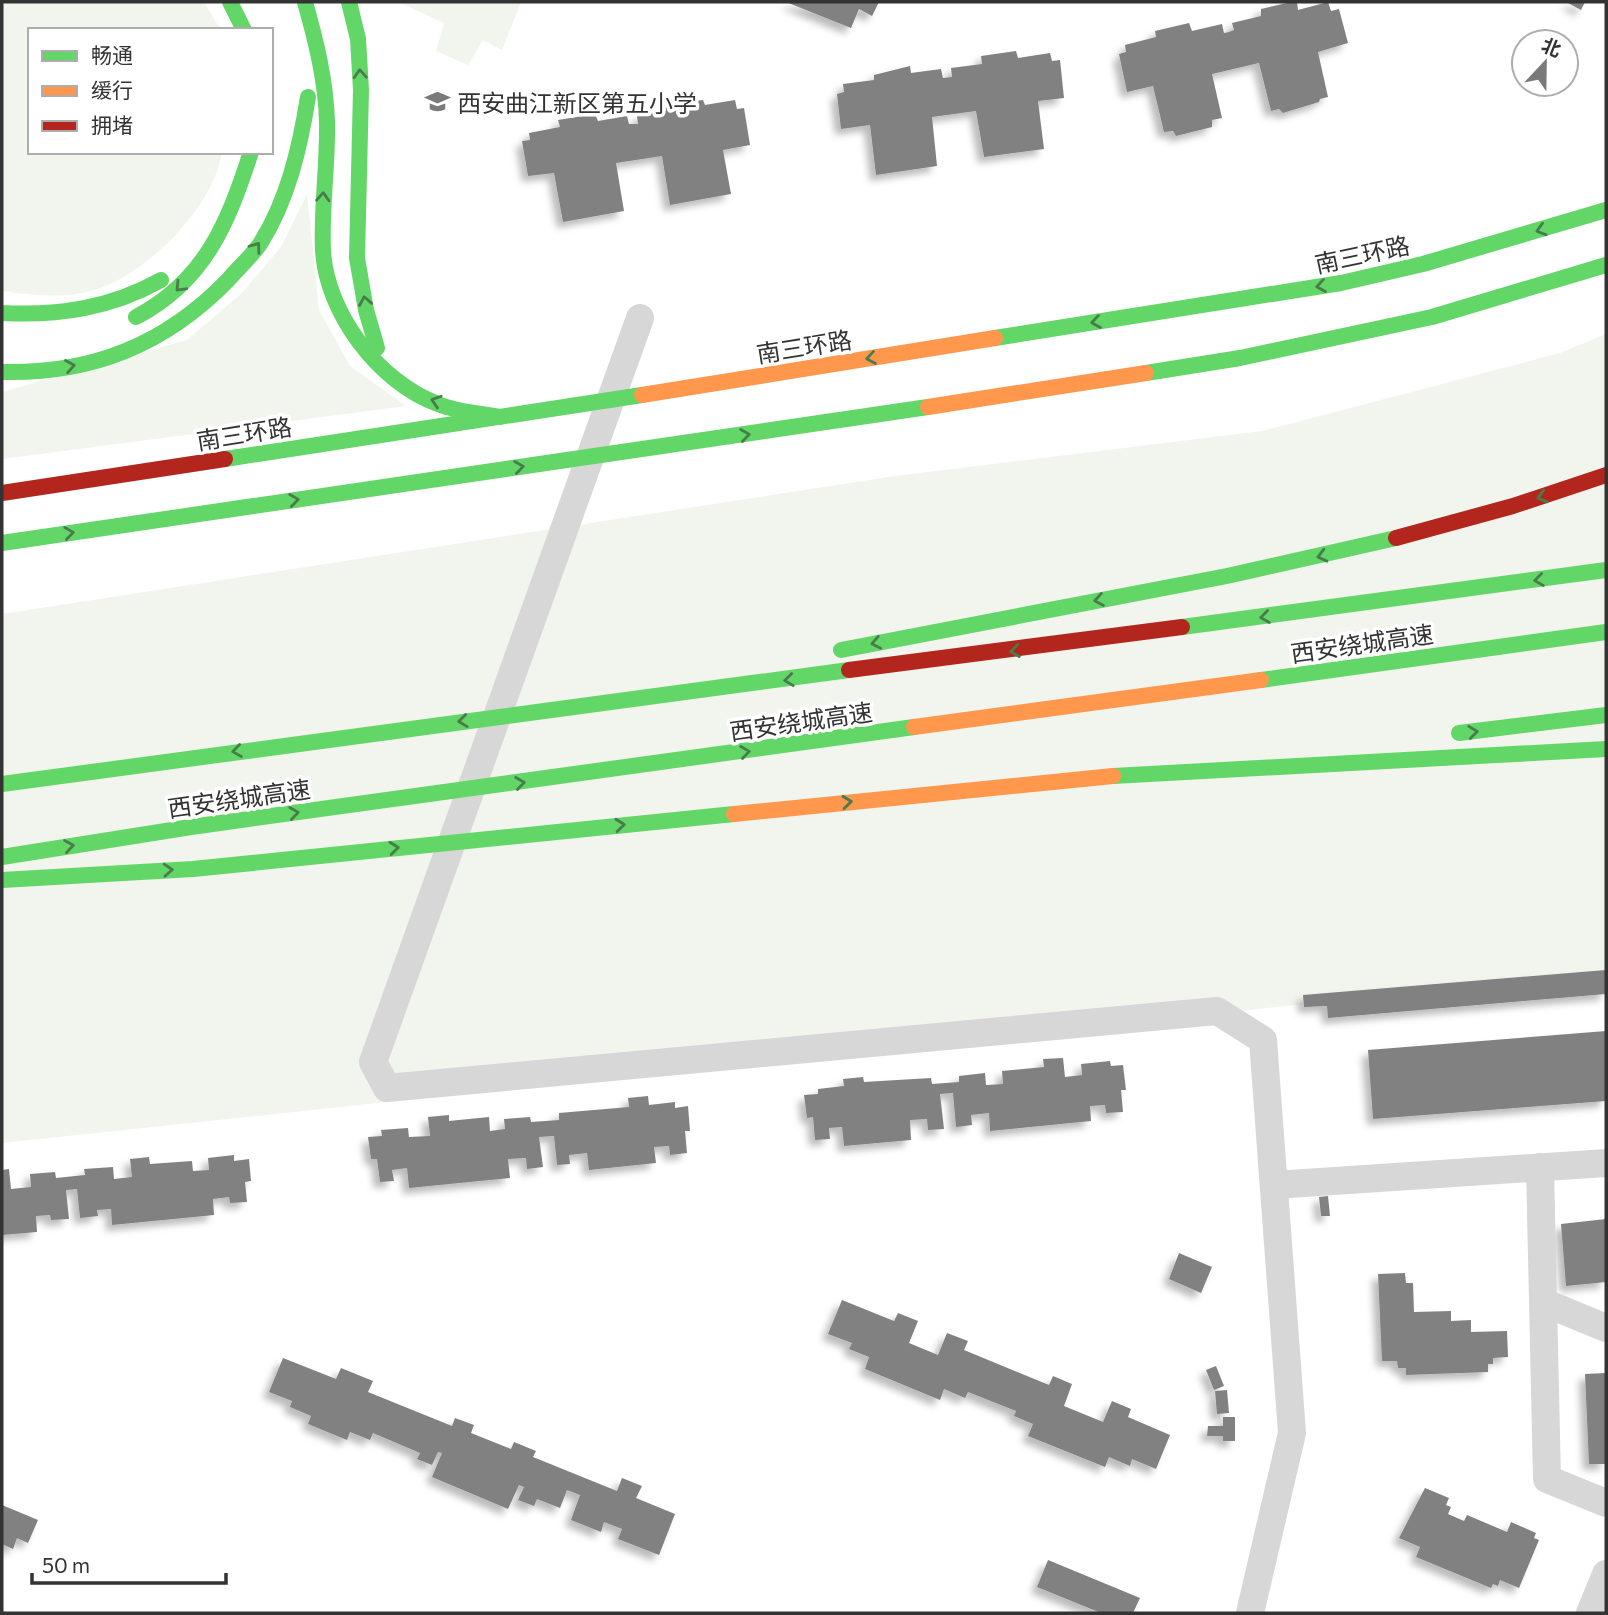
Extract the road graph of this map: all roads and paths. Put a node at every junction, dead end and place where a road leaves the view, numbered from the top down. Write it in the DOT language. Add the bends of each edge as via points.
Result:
graph roads {
  1 [pos="230,2"];
  2 [pos="304,2"];
  3 [pos="349,2"];
  4 [pos="243,28"];
  5 [pos="317,39"];
  6 [pos="250,154"];
  7 [pos="1606,210"];
  8 [pos="217,231"];
  9 [pos="1606,265"];
  10 [pos="2,313"];
  11 [pos="640,318"];
  12 [pos="126,322"];
  13 [pos="51,354"];
  14 [pos="383,367"];
  15 [pos="2,374"];
  16 [pos="502,417"];
  17 [pos="1606,475"];
  18 [pos="2,493"];
  19 [pos="2,543"];
  20 [pos="1606,570"];
  21 [pos="1606,632"];
  22 [pos="829,652"];
  23 [pos="775,663"];
  24 [pos="530,712"];
  25 [pos="1606,715"];
  26 [pos="1440,736"];
  27 [pos="1370,745"];
  28 [pos="1606,749"];
  29 [pos="1162,771"];
  30 [pos="2,784"];
  31 [pos="2,857"];
  32 [pos="2,880"];
  33 [pos="1606,1163"];
  34 [pos="1540,1167"];
  35 [pos="1274,1185"];
  36 [pos="1543,1303"];
  37 [pos="1606,1328"];
  38 [pos="1606,1503"];
  39 [pos="1606,1574"];
  40 [pos="1250,1613"];
  41 [pos="1590,1613"];
  1 -- 4 [label="main road"];
  2 -- 5 [label="main road"];
  14 -- 3 [label="main road, one-way" via="357,258 361,90 358,39"];
  14 -- 5 [label="main road, one-way" via="348,327 328,287 322,208 327,134"];
  15 -- 5 [label="main road, one-way" via="74,367 126,350 175,327 218,291 259,246 283,199 300,144"];
  6 -- 8 [label="main road" via="236,199"];
  7 -- 16 [label="main road, 南三环路, one-way" via="1341,283"];
  8 -- 10 [label="main road" via="191,260 139,293 110,304 49,314"];
  8 -- 12 [label="main road, one-way" via="194,273 168,300"];
  19 -- 9 [label="main road, one-way" via="1240,358 1432,317"];
  11 -- 35 [label="street" via="373,1062 387,1088 1217,1011 1263,1040"];
  13 -- 15 [label="main road"];
  16 -- 14 [label="main road, one-way" via="429,401"];
  16 -- 18 [label="main road, 南三环路"];
  17 -- 22 [label="main road, one-way" via="1454,523 1262,571"];
  20 -- 24 [label="main road, 西安绕城高速, one-way"];
  31 -- 21 [label="main road, 西安绕城高速, one-way"];
  23 -- 24 [label="main road"];
  24 -- 30 [label="main road, 西安绕城高速, one-way"];
  26 -- 25 [label="main road, one-way"];
  27 -- 29 [label="main road"];
  28 -- 29 [label="main road"];
  32 -- 29 [label="main road, one-way" via="192,869"];
  33 -- 34 [label="street"];
  34 -- 35 [label="street"];
  34 -- 36 [label="street"];
  35 -- 40 [label="street" via="1292,1433"];
  36 -- 37 [label="street"];
  36 -- 38 [label="street" via="1547,1479"];
  39 -- 41 [label="street"];
}
